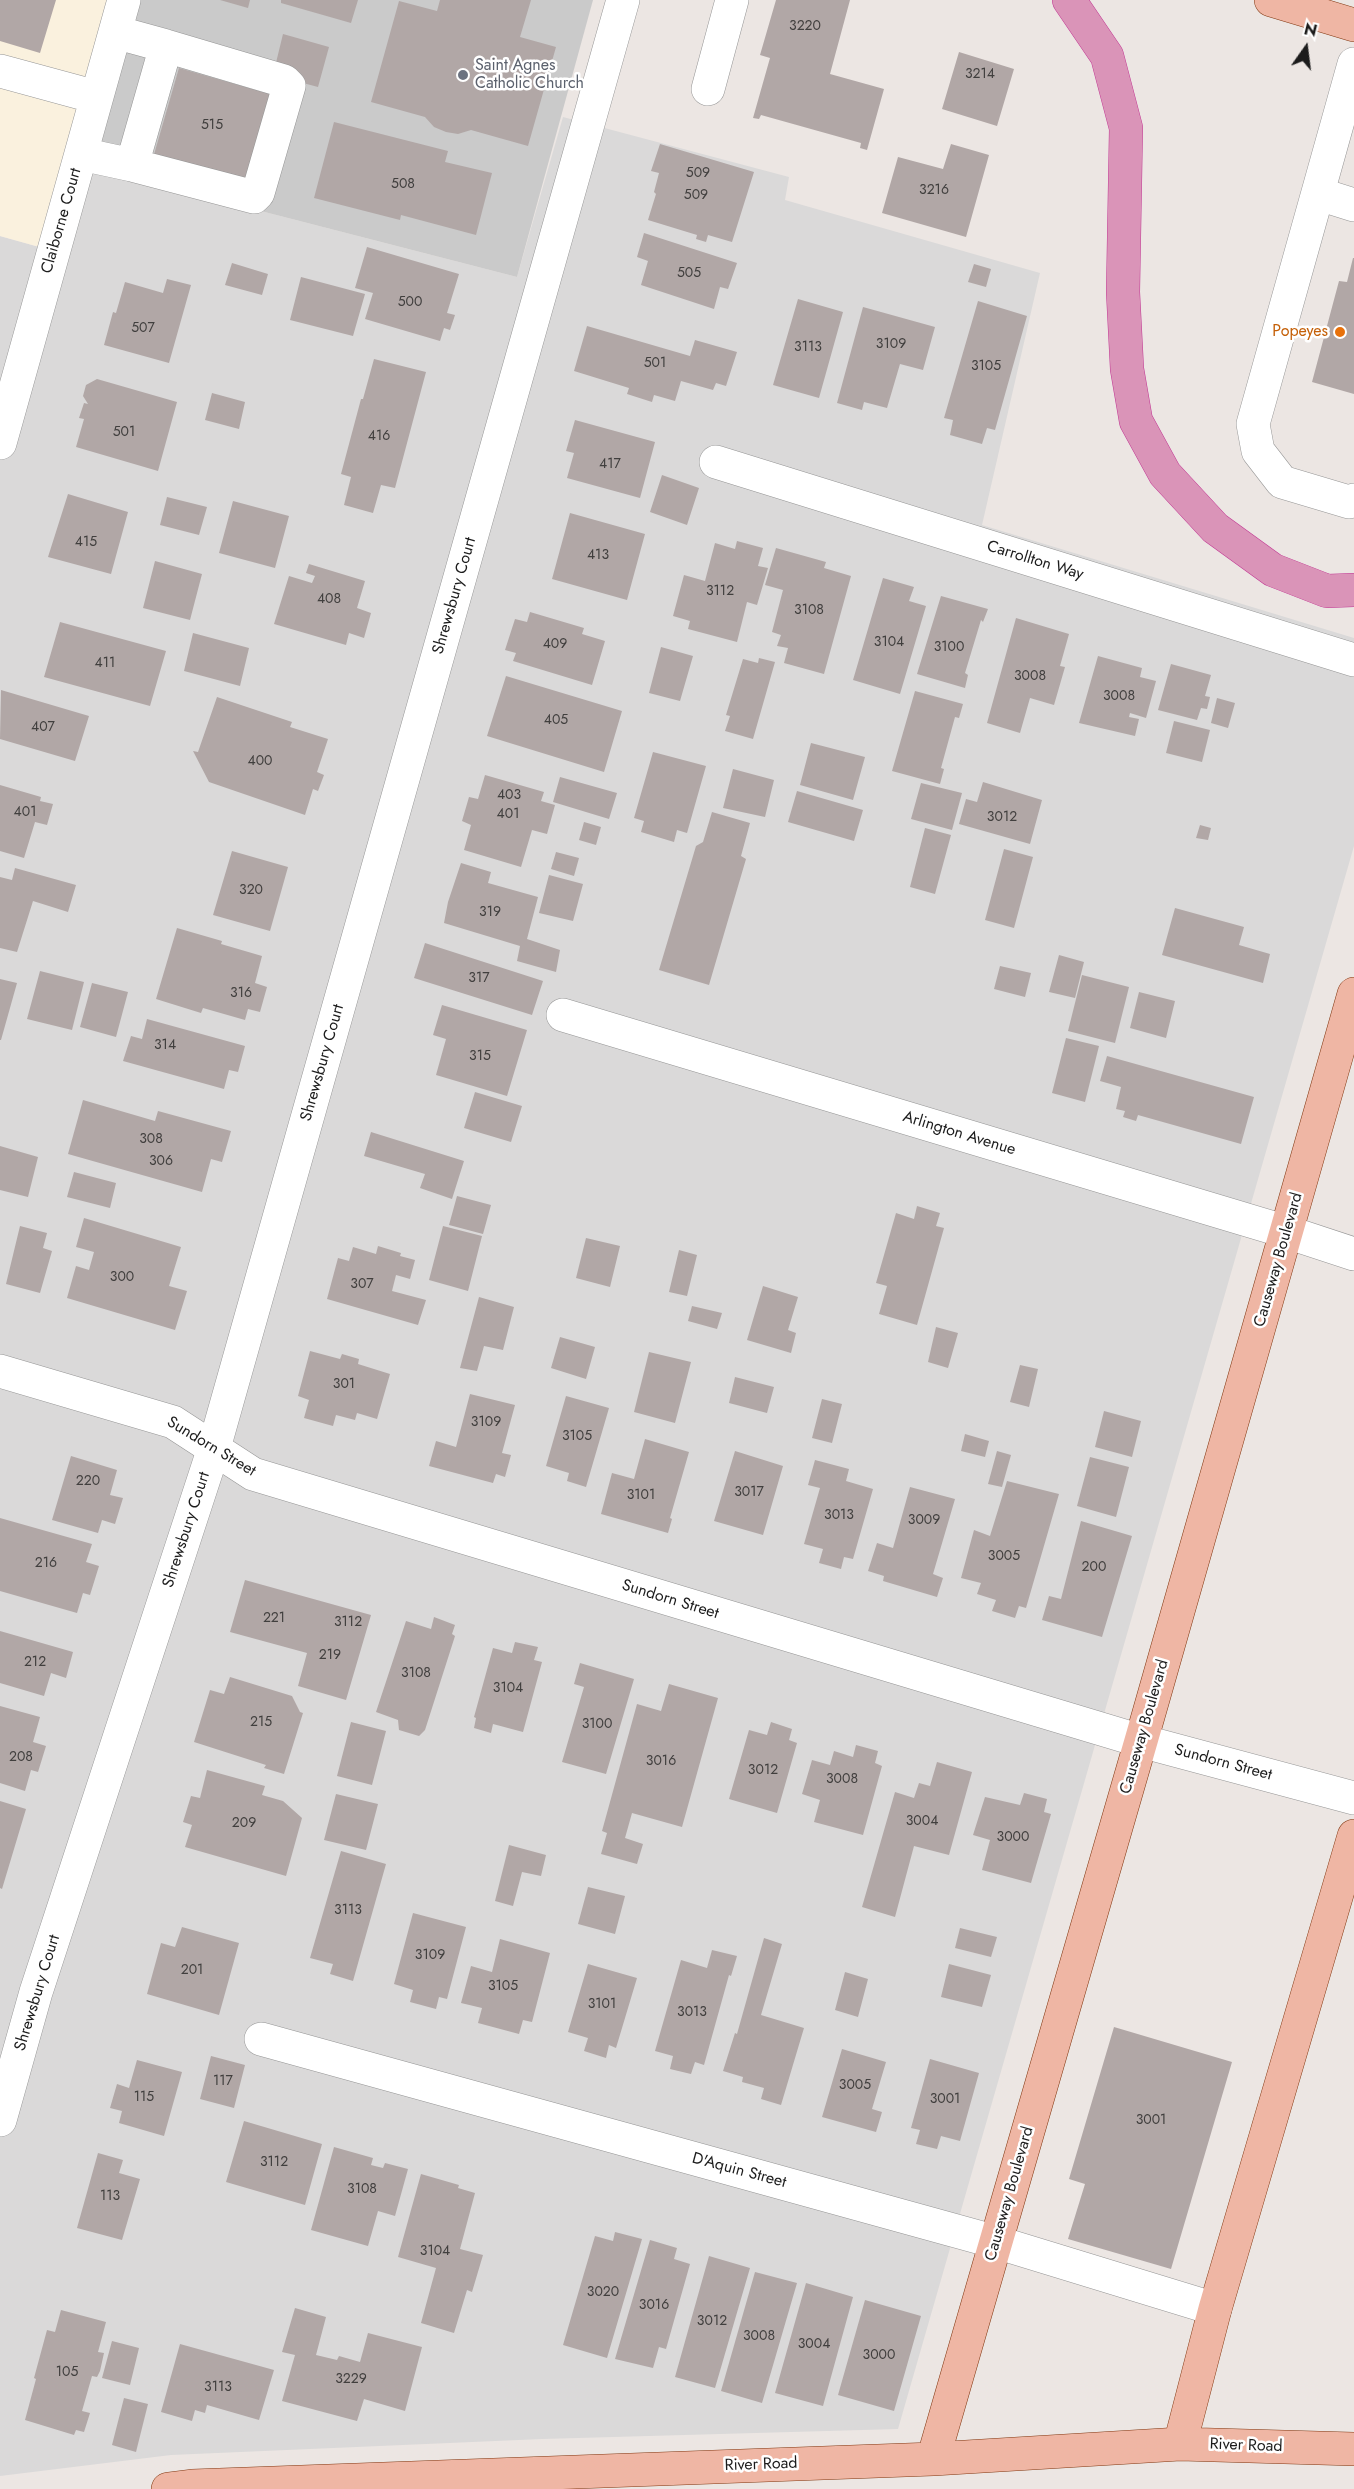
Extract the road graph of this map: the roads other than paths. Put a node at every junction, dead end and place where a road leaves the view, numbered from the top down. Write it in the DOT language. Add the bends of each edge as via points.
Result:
graph roads {
  1 [pos="124,0"];
  2 [pos="623,0"];
  3 [pos="732,0"];
  4 [pos="1070,0"];
  5 [pos="1271,0"];
  6 [pos="1354,25"];
  7 [pos="115,32"];
  8 [pos="166,46"];
  9 [pos="1354,64"];
  10 [pos="0,71"];
  11 [pos="708,89"];
  12 [pos="96,97"];
  13 [pos="81,154"];
  14 [pos="132,165"];
  15 [pos="1319,194"];
  16 [pos="1354,205"];
  17 [pos="0,442"];
  18 [pos="716,462"];
  19 [pos="1354,500"];
  20 [pos="1354,590"];
  21 [pos="1354,660"];
  22 [pos="1354,994"];
  23 [pos="563,1015"];
  24 [pos="1287,1232"];
  25 [pos="1354,1254"];
  26 [pos="0,1371"];
  27 [pos="214,1448"];
  28 [pos="1141,1741"];
  29 [pos="1354,1798"];
  30 [pos="1354,1836"];
  31 [pos="261,2039"];
  32 [pos="0,2120"];
  33 [pos="996,2242"];
  34 [pos="1215,2309"];
  35 [pos="1180,2444"];
  36 [pos="1354,2450"];
  37 [pos="933,2459"];
  38 [pos="168,2489"];
  1 -- 7 [label="street, Claiborne Court"];
  2 -- 27 [label="street, Shrewsbury Court"];
  3 -- 11 [label="street"];
  4 -- 20 [label="highway" via="1107,56 1126,128 1123,292 1127,369 1136,421 1165,474 1215,528 1273,570 1327,591"];
  5 -- 6 [label="main road"];
  7 -- 8 [label="street"];
  7 -- 12 [label="street, Claiborne Court"];
  8 -- 14 [label="street"];
  8 -- 14 [label="street" via="284,81 289,86 254,197"];
  9 -- 15 [label="street"];
  10 -- 12 [label="street"];
  12 -- 13 [label="street, Claiborne Court"];
  13 -- 14 [label="street"];
  13 -- 17 [label="street, Claiborne Court"];
  15 -- 16 [label="street"];
  15 -- 19 [label="street" via="1253,424 1258,451 1282,482"];
  18 -- 21 [label="street, Carrollton Way"];
  22 -- 24 [label="main road, Causeway Boulevard"];
  23 -- 24 [label="street, Arlington Avenue"];
  24 -- 25 [label="street, Arlington Avenue"];
  24 -- 28 [label="main road, Causeway Boulevard"];
  26 -- 27 [label="street, Sundorn Street" via="173,1422"];
  27 -- 28 [label="street, Sundorn Street" via="253,1474"];
  27 -- 32 [label="street, Shrewsbury Court" via="36,1992"];
  28 -- 29 [label="street, Sundorn Street"];
  28 -- 33 [label="main road, Causeway Boulevard"];
  30 -- 34 [label="main road"];
  31 -- 33 [label="street, D'Aquin Street"];
  33 -- 34 [label="street, D'Aquin Street"];
  33 -- 37 [label="main road, Causeway Boulevard"];
  34 -- 35 [label="main road"];
  35 -- 36 [label="main road, River Road"];
  35 -- 37 [label="main road, River Road"];
  37 -- 38 [label="main road, River Road"];
}
